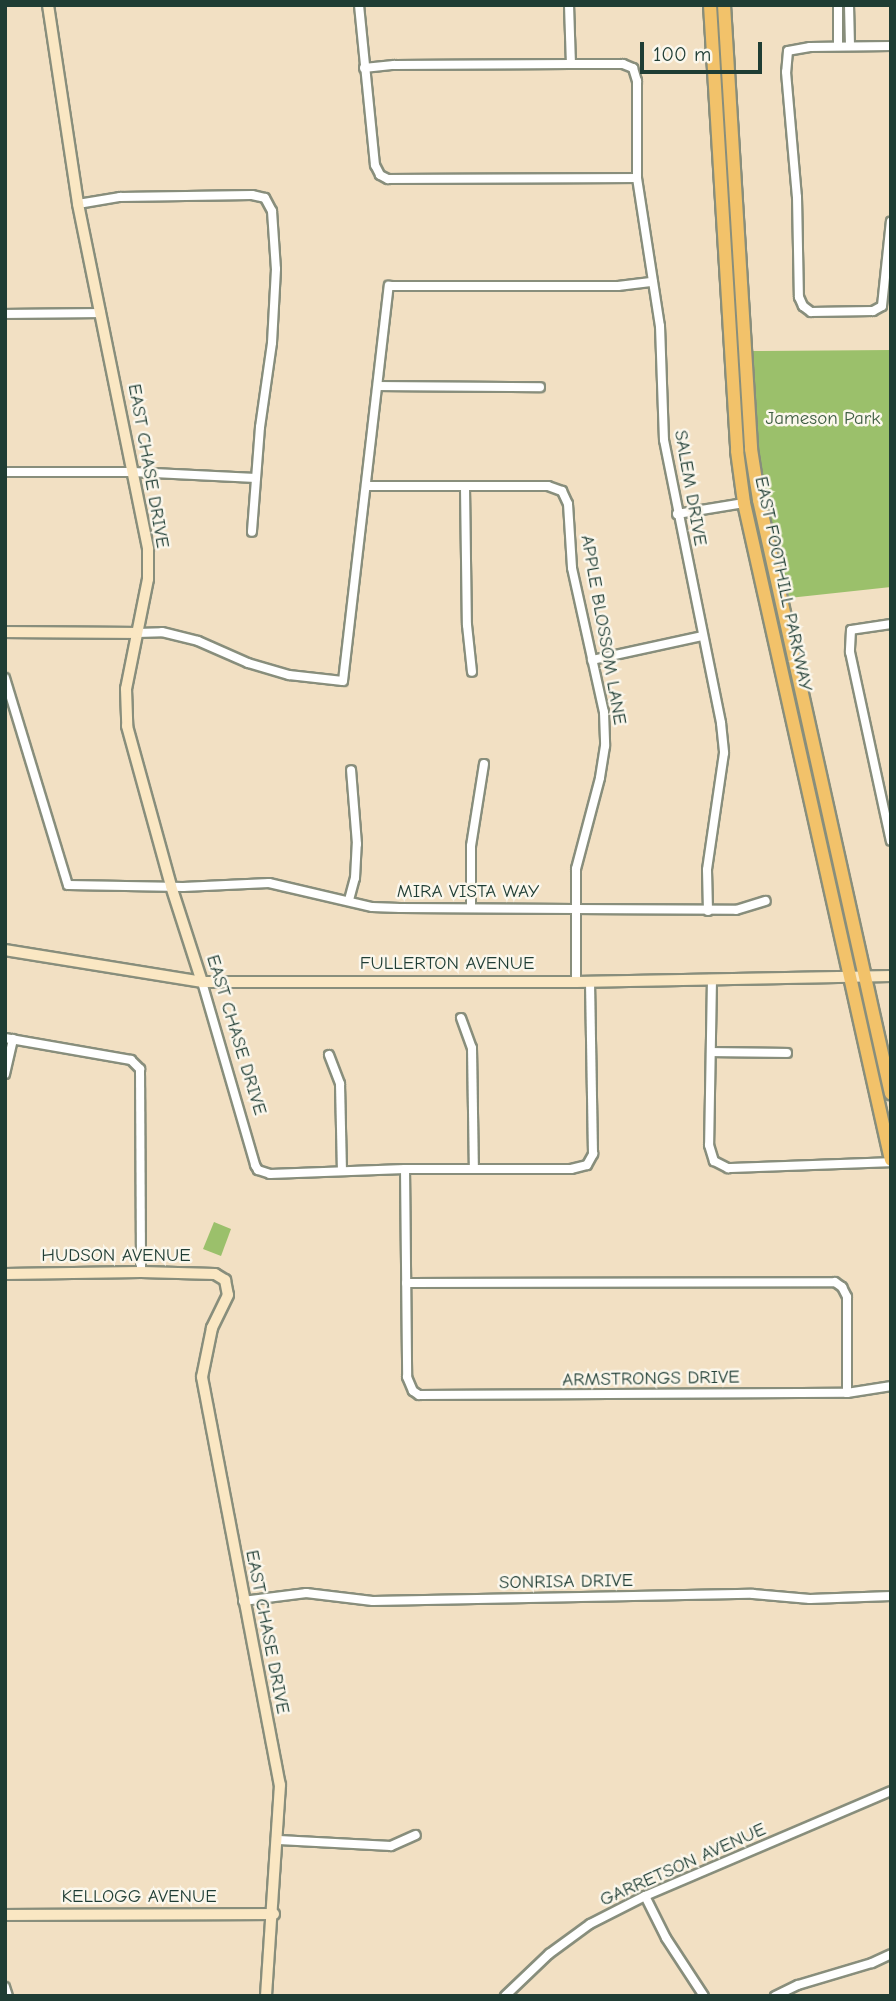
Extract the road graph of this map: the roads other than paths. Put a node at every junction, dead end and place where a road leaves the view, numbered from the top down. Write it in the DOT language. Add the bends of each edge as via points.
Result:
graph roads {
  1 [pos="48,5"];
  2 [pos="359,5"];
  3 [pos="569,5"];
  4 [pos="710,5"];
  5 [pos="724,5"];
  6 [pos="838,5"];
  7 [pos="849,5"];
  8 [pos="850,46"];
  9 [pos="891,46"];
  10 [pos="838,47"];
  11 [pos="571,64"];
  12 [pos="364,68"];
  13 [pos="637,177"];
  14 [pos="78,204"];
  15 [pos="891,221"];
  16 [pos="653,282"];
  17 [pos="101,313"];
  18 [pos="5,314"];
  19 [pos="379,386"];
  20 [pos="540,387"];
  21 [pos="5,472"];
  22 [pos="133,472"];
  23 [pos="256,478"];
  24 [pos="366,486"];
  25 [pos="465,488"];
  26 [pos="744,503"];
  27 [pos="677,514"];
  28 [pos="252,532"];
  29 [pos="891,624"];
  30 [pos="5,632"];
  31 [pos="138,633"];
  32 [pos="702,636"];
  33 [pos="592,660"];
  34 [pos="472,672"];
  35 [pos="5,678"];
  36 [pos="484,764"];
  37 [pos="351,770"];
  38 [pos="891,841"];
  39 [pos="171,886"];
  40 [pos="349,900"];
  41 [pos="766,901"];
  42 [pos="471,908"];
  43 [pos="577,908"];
  44 [pos="708,911"];
  45 [pos="5,950"];
  46 [pos="849,976"];
  47 [pos="864,976"];
  48 [pos="891,976"];
  49 [pos="712,979"];
  50 [pos="590,981"];
  51 [pos="202,982"];
  52 [pos="576,982"];
  53 [pos="461,1018"];
  54 [pos="9,1039"];
  55 [pos="711,1052"];
  56 [pos="787,1053"];
  57 [pos="329,1055"];
  58 [pos="5,1074"];
  59 [pos="891,1094"];
  60 [pos="891,1161"];
  61 [pos="405,1168"];
  62 [pos="474,1169"];
  63 [pos="342,1171"];
  64 [pos="141,1272"];
  65 [pos="5,1274"];
  66 [pos="225,1280"];
  67 [pos="406,1283"];
  68 [pos="891,1386"];
  69 [pos="848,1393"];
  70 [pos="891,1596"];
  71 [pos="243,1601"];
  72 [pos="891,1791"];
  73 [pos="416,1835"];
  74 [pos="279,1840"];
  75 [pos="645,1896"];
  76 [pos="274,1914"];
  77 [pos="5,1915"];
  78 [pos="891,1954"];
  79 [pos="5,1987"];
  80 [pos="8,1996"];
  81 [pos="266,1996"];
  82 [pos="505,1996"];
  83 [pos="704,1996"];
  84 [pos="775,1996"];
  1 -- 14 [label="street, EAST CHASE DRIVE"];
  2 -- 12 [label="street"];
  3 -- 11 [label="street"];
  4 -- 26 [label="main road, EAST FOOTHILL PARKWAY" via="734,411"];
  5 -- 47 [label="main road, EAST FOOTHILL PARKWAY" via="751,449"];
  6 -- 10 [label="street"];
  7 -- 8 [label="street"];
  8 -- 9 [label="street"];
  8 -- 10 [label="street"];
  10 -- 15 [label="street" via="788,51 803,306 811,312 882,306"];
  11 -- 12 [label="street"];
  11 -- 13 [label="street, SALEM DRIVE" via="633,68 637,81"];
  12 -- 13 [label="street" via="380,175"];
  13 -- 16 [label="street, SALEM DRIVE"];
  14 -- 17 [label="street, EAST CHASE DRIVE"];
  14 -- 23 [label="street" via="120,197 265,198 272,211 276,269"];
  16 -- 19 [label="street" via="389,286"];
  16 -- 27 [label="street, SALEM DRIVE" via="660,326 664,440"];
  17 -- 18 [label="street"];
  17 -- 22 [label="street, EAST CHASE DRIVE"];
  19 -- 20 [label="street"];
  19 -- 24 [label="street"];
  21 -- 22 [label="street"];
  22 -- 23 [label="street"];
  22 -- 31 [label="street, EAST CHASE DRIVE" via="148,550"];
  23 -- 28 [label="street"];
  24 -- 25 [label="street"];
  24 -- 31 [label="street" via="343,681 289,675 198,641 162,632"];
  25 -- 33 [label="street, APPLE BLOSSOM LANE" via="548,486 562,491 568,504 572,568"];
  25 -- 34 [label="street"];
  26 -- 27 [label="street"];
  26 -- 46 [label="main road, EAST FOOTHILL PARKWAY"];
  27 -- 32 [label="street, SALEM DRIVE"];
  29 -- 38 [label="street" via="851,630 850,652"];
  30 -- 31 [label="street"];
  31 -- 39 [label="street, EAST CHASE DRIVE" via="126,689 126,715"];
  32 -- 33 [label="street"];
  32 -- 44 [label="street, SALEM DRIVE" via="723,753 707,870"];
  33 -- 43 [label="street, APPLE BLOSSOM LANE" via="604,712 605,746 576,869"];
  35 -- 39 [label="street, MIRA VISTA WAY" via="68,885"];
  36 -- 42 [label="street" via="471,846"];
  37 -- 40 [label="street" via="357,844"];
  39 -- 40 [label="street, MIRA VISTA WAY" via="269,883"];
  39 -- 51 [label="street, EAST CHASE DRIVE"];
  40 -- 42 [label="street, MIRA VISTA WAY" via="372,907"];
  41 -- 44 [label="street, MIRA VISTA WAY" via="736,911"];
  42 -- 43 [label="street, MIRA VISTA WAY"];
  43 -- 44 [label="street, MIRA VISTA WAY"];
  43 -- 52 [label="street, APPLE BLOSSOM LANE"];
  45 -- 51 [label="street, FULLERTON AVENUE"];
  46 -- 47 [label="street, FULLERTON AVENUE"];
  46 -- 49 [label="street, FULLERTON AVENUE"];
  46 -- 60 [label="main road, EAST FOOTHILL PARKWAY"];
  47 -- 48 [label="street, FULLERTON AVENUE"];
  47 -- 59 [label="main road, EAST FOOTHILL PARKWAY"];
  49 -- 50 [label="street, FULLERTON AVENUE"];
  49 -- 55 [label="street"];
  50 -- 52 [label="street, FULLERTON AVENUE"];
  50 -- 62 [label="street" via="593,1154 587,1165"];
  51 -- 52 [label="street, FULLERTON AVENUE"];
  51 -- 63 [label="street, EAST CHASE DRIVE" via="258,1170 270,1174"];
  53 -- 62 [label="street" via="471,1048"];
  54 -- 58 [label="street"];
  54 -- 64 [label="street" via="131,1060 140,1069"];
  55 -- 56 [label="street"];
  55 -- 60 [label="street" via="709,1145 710,1154 721,1166"];
  57 -- 63 [label="street" via="340,1084"];
  61 -- 62 [label="street"];
  61 -- 63 [label="street"];
  61 -- 67 [label="street"];
  64 -- 65 [label="street, HUDSON AVENUE"];
  64 -- 66 [label="street, HUDSON AVENUE" via="215,1274"];
  66 -- 71 [label="street, EAST CHASE DRIVE" via="228,1295 212,1328 201,1377"];
  67 -- 69 [label="street" via="826,1279 842,1287 847,1297"];
  67 -- 69 [label="street, ARMSTRONGS DRIVE" via="407,1377 413,1391 428,1397"];
  68 -- 69 [label="street, ARMSTRONGS DRIVE"];
  70 -- 71 [label="street, SONRISA DRIVE" via="373,1601 306,1593"];
  71 -- 74 [label="street, EAST CHASE DRIVE" via="280,1785"];
  72 -- 75 [label="street, GARRETSON AVENUE"];
  73 -- 74 [label="street" via="391,1846"];
  74 -- 76 [label="street, EAST CHASE DRIVE"];
  75 -- 82 [label="street, GARRETSON AVENUE" via="590,1924 549,1954"];
  75 -- 83 [label="street"];
  76 -- 77 [label="street, KELLOGG AVENUE"];
  76 -- 81 [label="street, EAST CHASE DRIVE"];
  78 -- 84 [label="street"];
  79 -- 80 [label="street"];
}
